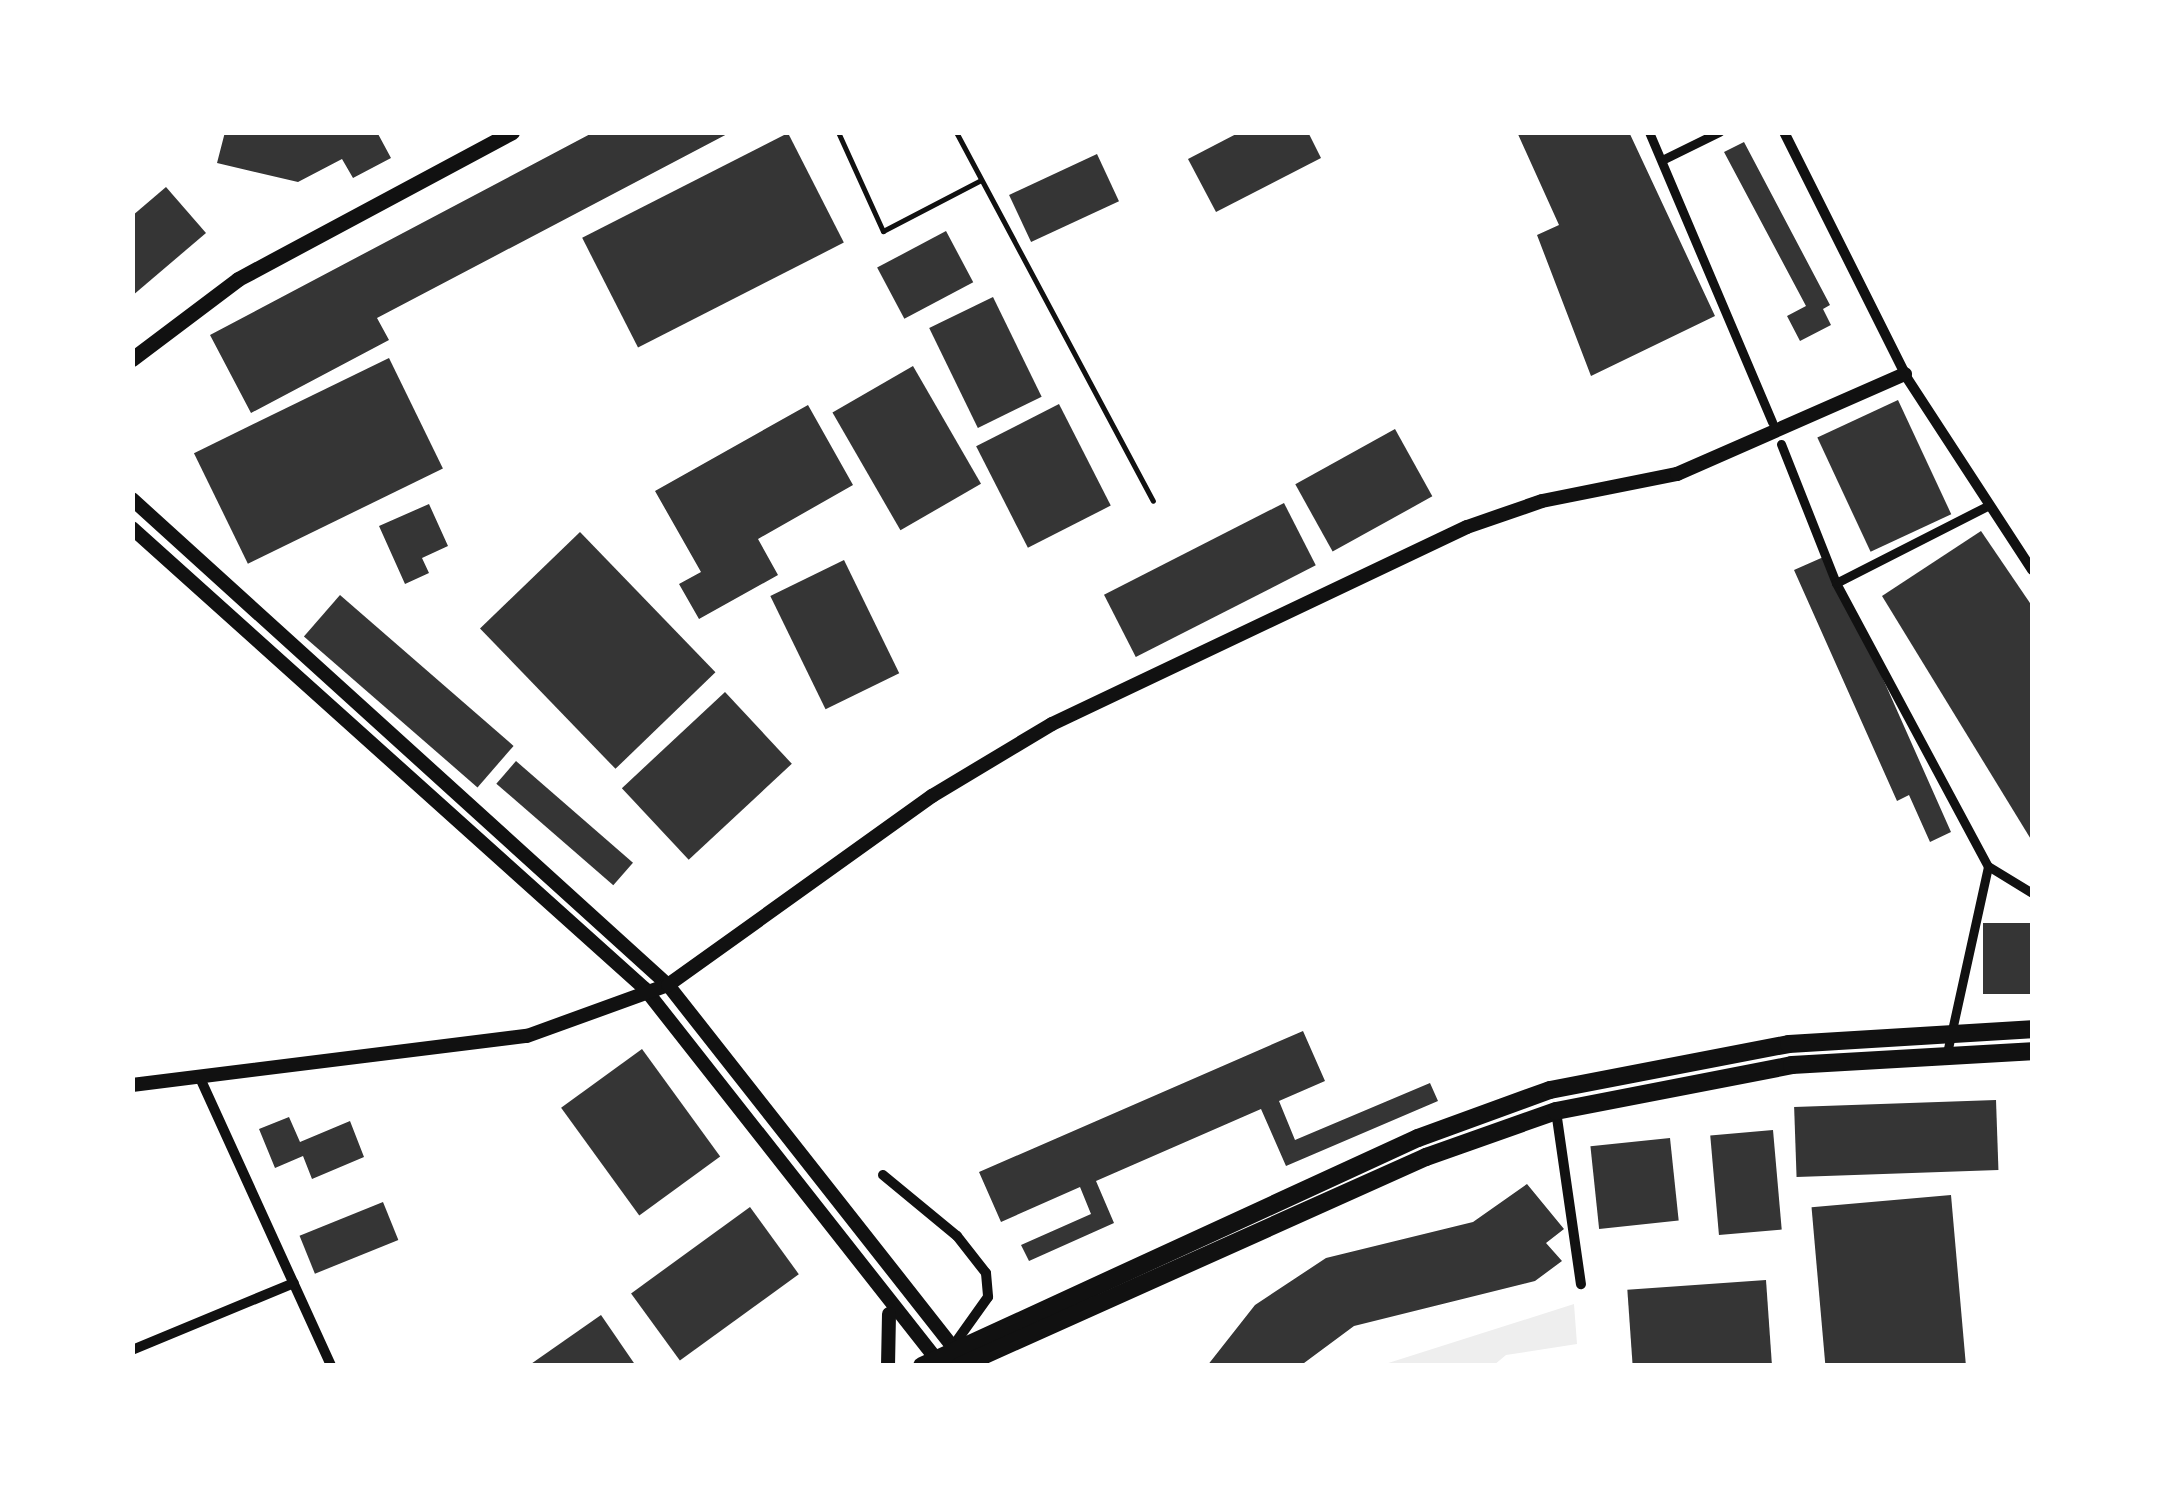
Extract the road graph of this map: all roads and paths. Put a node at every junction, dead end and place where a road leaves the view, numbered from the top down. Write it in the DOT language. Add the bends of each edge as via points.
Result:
graph roads {
  1 [pos="512,132"];
  2 [pos="838,132"];
  3 [pos="908,132"];
  4 [pos="922,132"];
  5 [pos="956,132"];
  6 [pos="1648,132"];
  7 [pos="1719,132"];
  8 [pos="1784,132"];
  9 [pos="1662,160"];
  10 [pos="981,180"];
  11 [pos="132,359"];
  12 [pos="1905,374"];
  13 [pos="1772,422"];
  14 [pos="1781,444"];
  15 [pos="132,499"];
  16 [pos="1152,501"];
  17 [pos="1989,505"];
  18 [pos="132,528"];
  19 [pos="2032,570"];
  20 [pos="1836,583"];
  21 [pos="1988,866"];
  22 [pos="2032,892"];
  23 [pos="668,985"];
  24 [pos="645,989"];
  25 [pos="2032,1028"];
  26 [pos="1948,1030"];
  27 [pos="2032,1051"];
  28 [pos="1947,1053"];
  29 [pos="200,1078"];
  30 [pos="132,1085"];
  31 [pos="1556,1111"];
  32 [pos="883,1175"];
  33 [pos="294,1283"];
  34 [pos="1581,1284"];
  35 [pos="886,1304"];
  36 [pos="132,1350"];
  37 [pos="952,1356"];
  38 [pos="932,1364"];
  39 [pos="331,1366"];
  40 [pos="888,1366"];
  41 [pos="960,1366"];
  1 -- 11 [label="main road" via="238,279"];
  2 -- 10 [label="lane" via="883,231"];
  3 -- 4 [label="lane"];
  5 -- 10 [label="lane"];
  6 -- 9 [label="street"];
  7 -- 9 [label="street"];
  8 -- 12 [label="street"];
  9 -- 13 [label="street"];
  10 -- 16 [label="lane"];
  12 -- 17 [label="street"];
  12 -- 23 [label="street" via="1677,474 1542,500 1467,527 1052,724 932,796"];
  14 -- 20 [label="street"];
  15 -- 23 [label="street"];
  17 -- 19 [label="street"];
  17 -- 20 [label="street"];
  18 -- 24 [label="street"];
  20 -- 21 [label="street"];
  21 -- 22 [label="street"];
  21 -- 26 [label="street" via="1967,988"];
  23 -- 24 [label="street"];
  23 -- 37 [label="street"];
  24 -- 29 [label="street" via="527,1036"];
  24 -- 35 [label="street"];
  25 -- 26 [label="main road"];
  26 -- 28 [label="street"];
  26 -- 37 [label="main road" via="1789,1044 1550,1090 1418,1138"];
  27 -- 28 [label="main road"];
  28 -- 31 [label="main road" via="1792,1066"];
  29 -- 30 [label="street"];
  29 -- 33 [label="street"];
  31 -- 34 [label="street"];
  31 -- 41 [label="main road" via="1426,1157"];
  32 -- 37 [label="street" via="957,1236 986,1273 988,1297"];
  33 -- 36 [label="street"];
  33 -- 39 [label="street"];
  35 -- 38 [label="street"];
  35 -- 40 [label="street" via="894,1329"];
  37 -- 38 [label="main road"];
}
